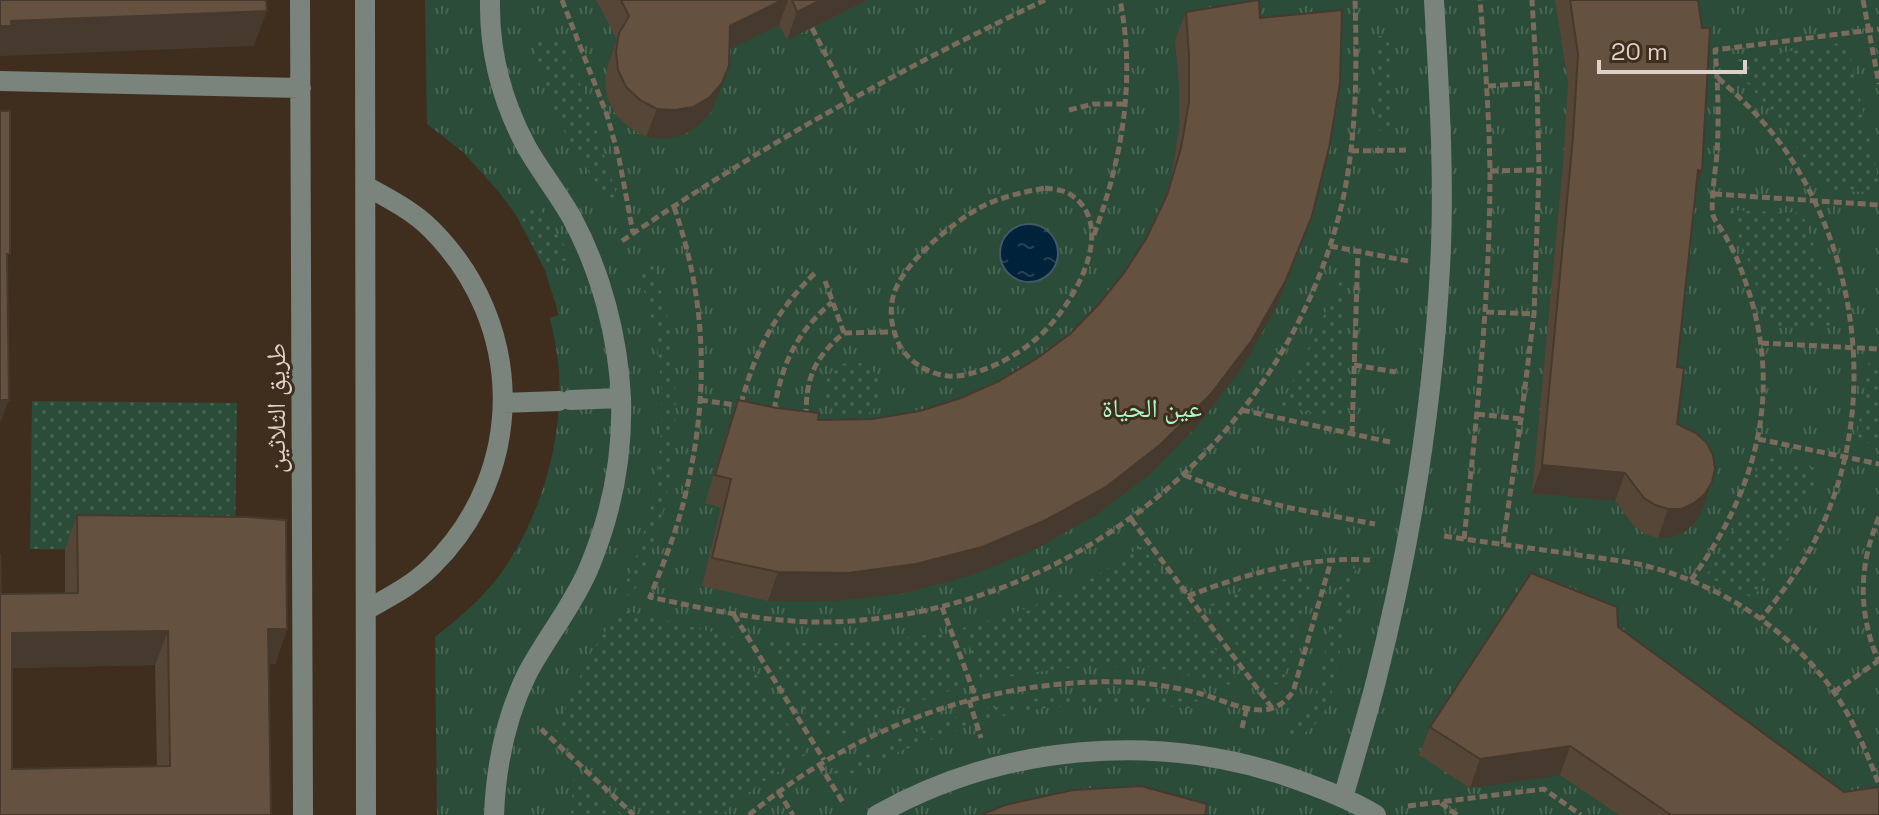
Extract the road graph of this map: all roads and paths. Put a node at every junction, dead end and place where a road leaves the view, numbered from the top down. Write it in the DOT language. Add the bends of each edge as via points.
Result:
graph roads {
  1 [pos="300,0"];
  2 [pos="365,0"];
  3 [pos="490,0"];
  4 [pos="562,0"];
  5 [pos="1045,0"];
  6 [pos="1120,0"];
  7 [pos="1355,0"];
  8 [pos="1434,0"];
  9 [pos="1480,0"];
  10 [pos="1532,0"];
  11 [pos="1863,0"];
  12 [pos="812,28"];
  13 [pos="1868,29"];
  14 [pos="1879,29"];
  15 [pos="1717,77"];
  16 [pos="0,81"];
  17 [pos="1879,82"];
  18 [pos="1537,83"];
  19 [pos="1488,86"];
  20 [pos="301,88"];
  21 [pos="849,100"];
  22 [pos="1126,104"];
  23 [pos="1069,110"];
  24 [pos="1539,170"];
  25 [pos="1490,171"];
  26 [pos="366,186"];
  27 [pos="1714,194"];
  28 [pos="1815,201"];
  29 [pos="1879,205"];
  30 [pos="674,207"];
  31 [pos="633,233"];
  32 [pos="1093,236"];
  33 [pos="1358,251"];
  34 [pos="591,261"];
  35 [pos="815,273"];
  36 [pos="825,281"];
  37 [pos="832,302"];
  38 [pos="1486,312"];
  39 [pos="1534,314"];
  40 [pos="893,332"];
  41 [pos="844,333"];
  42 [pos="1761,343"];
  43 [pos="1854,348"];
  44 [pos="1879,349"];
  45 [pos="621,398"];
  46 [pos="700,400"];
  47 [pos="504,403"];
  48 [pos="741,405"];
  49 [pos="752,407"];
  50 [pos="763,409"];
  51 [pos="774,410"];
  52 [pos="1242,410"];
  53 [pos="785,412"];
  54 [pos="796,414"];
  55 [pos="1477,414"];
  56 [pos="1521,419"];
  57 [pos="1352,434"];
  58 [pos="1758,439"];
  59 [pos="1421,448"];
  60 [pos="1845,457"];
  61 [pos="1473,459"];
  62 [pos="1879,464"];
  63 [pos="1184,475"];
  64 [pos="1879,517"];
  65 [pos="1131,519"];
  66 [pos="1408,530"];
  67 [pos="1464,539"];
  68 [pos="1503,544"];
  69 [pos="1331,561"];
  70 [pos="1402,561"];
  71 [pos="1691,580"];
  72 [pos="1188,596"];
  73 [pos="942,607"];
  74 [pos="366,610"];
  75 [pos="733,615"];
  76 [pos="1761,619"];
  77 [pos="1878,662"];
  78 [pos="1834,692"];
  79 [pos="976,698"];
  80 [pos="514,704"];
  81 [pos="1272,708"];
  82 [pos="822,762"];
  83 [pos="1879,785"];
  84 [pos="778,791"];
  85 [pos="1343,798"];
  86 [pos="1440,802"];
  87 [pos="1373,813"];
  88 [pos="303,815"];
  89 [pos="366,815"];
  90 [pos="494,815"];
  91 [pos="634,815"];
  92 [pos="749,815"];
  93 [pos="793,815"];
  94 [pos="851,815"];
  95 [pos="877,815"];
  96 [pos="1457,815"];
  97 [pos="1581,815"];
  1 -- 20 [label="street, طريق الثلاثين"];
  2 -- 26 [label="street"];
  3 -- 34 [label="street" via="494,55 513,119 572,218"];
  4 -- 31 [label="path" via="607,115"];
  5 -- 21 [label="path"];
  6 -- 22 [label="path"];
  7 -- 52 [label="path" via="1356,109 1333,234 1307,304 1278,359"];
  8 -- 59 [label="street" via="1442,148 1440,267"];
  9 -- 19 [label="path"];
  10 -- 18 [label="path"];
  11 -- 13 [label="path"];
  12 -- 21 [label="path"];
  13 -- 14 [label="path"];
  13 -- 15 [label="path" via="1715,50"];
  13 -- 17 [label="path"];
  15 -- 27 [label="path"];
  15 -- 28 [label="path" via="1775,136"];
  16 -- 20 [label="street"];
  18 -- 19 [label="path"];
  18 -- 24 [label="path"];
  19 -- 25 [label="path"];
  20 -- 88 [label="street, طريق الثلاثين"];
  21 -- 30 [label="path"];
  22 -- 23 [label="path"];
  22 -- 32 [label="path" via="1115,171"];
  24 -- 25 [label="path"];
  24 -- 39 [label="path"];
  25 -- 38 [label="path"];
  26 -- 47 [label="street" via="429,227 476,287 500,359"];
  26 -- 74 [label="street"];
  27 -- 28 [label="path"];
  27 -- 42 [label="path" via="1712,213 1743,275"];
  28 -- 29 [label="path"];
  28 -- 43 [label="path" via="1834,248"];
  30 -- 31 [label="path"];
  30 -- 46 [label="path" via="699,307"];
  31 -- 34 [label="path"];
  32 -- 40 [label="path" via="1085,269 1058,317 1018,353 995,365 951,376 931,373 902,350"];
  32 -- 40 [label="path" via="1089,218 1067,192 1045,188 1015,193 982,207 950,227 902,277 893,294"];
  33 -- 57 [label="path"];
  34 -- 45 [label="street" via="610,321"];
  35 -- 48 [label="path" via="767,332"];
  36 -- 37 [label="path"];
  37 -- 41 [label="path"];
  37 -- 51 [label="path" via="798,339 786,361"];
  38 -- 39 [label="path"];
  38 -- 55 [label="path"];
  39 -- 56 [label="path"];
  40 -- 41 [label="path"];
  41 -- 54 [label="path" via="815,365 808,381 806,415"];
  42 -- 43 [label="path"];
  42 -- 58 [label="path"];
  43 -- 44 [label="path"];
  43 -- 60 [label="path"];
  45 -- 47 [label="street"];
  45 -- 80 [label="street" via="615,486 603,529 569,609"];
  46 -- 48 [label="path"];
  46 -- 75 [label="path" via="686,492 650,597"];
  47 -- 74 [label="street" via="501,435 477,508 430,568"];
  48 -- 49 [label="path"];
  50 -- 51 [label="path"];
  51 -- 53 [label="path"];
  52 -- 57 [label="path"];
  52 -- 63 [label="path"];
  55 -- 56 [label="path"];
  55 -- 61 [label="path"];
  56 -- 68 [label="path"];
  57 -- 59 [label="path"];
  58 -- 60 [label="path"];
  58 -- 71 [label="path" via="1733,514"];
  59 -- 61 [label="path"];
  59 -- 66 [label="street"];
  60 -- 62 [label="path"];
  60 -- 76 [label="path" via="1814,544"];
  61 -- 67 [label="path"];
  63 -- 65 [label="path"];
  63 -- 66 [label="path" via="1286,507"];
  64 -- 77 [label="path" via="1868,546 1862,604"];
  65 -- 72 [label="path"];
  65 -- 73 [label="path" via="1007,587"];
  66 -- 67 [label="path"];
  66 -- 70 [label="street"];
  67 -- 68 [label="path"];
  68 -- 71 [label="path" via="1636,564"];
  69 -- 70 [label="path"];
  69 -- 72 [label="path" via="1257,573"];
  69 -- 81 [label="path" via="1293,692"];
  70 -- 85 [label="street"];
  71 -- 76 [label="path"];
  72 -- 81 [label="path"];
  73 -- 75 [label="path" via="829,622"];
  73 -- 79 [label="path"];
  74 -- 89 [label="street"];
  75 -- 82 [label="path"];
  76 -- 78 [label="path"];
  77 -- 78 [label="path"];
  78 -- 83 [label="path"];
  79 -- 81 [label="path" via="1057,684 1132,682 1260,710"];
  79 -- 82 [label="path" via="898,724"];
  80 -- 90 [label="street" via="502,740"];
  80 -- 91 [label="path"];
  82 -- 84 [label="path"];
  82 -- 94 [label="path"];
  84 -- 92 [label="path"];
  84 -- 93 [label="path"];
  85 -- 87 [label="street"];
  85 -- 95 [label="street" via="1236,762 1150,751 1089,751 992,768 922,792"];
  86 -- 87 [label="path"];
  86 -- 96 [label="path"];
  86 -- 97 [label="path" via="1544,789"];
}
